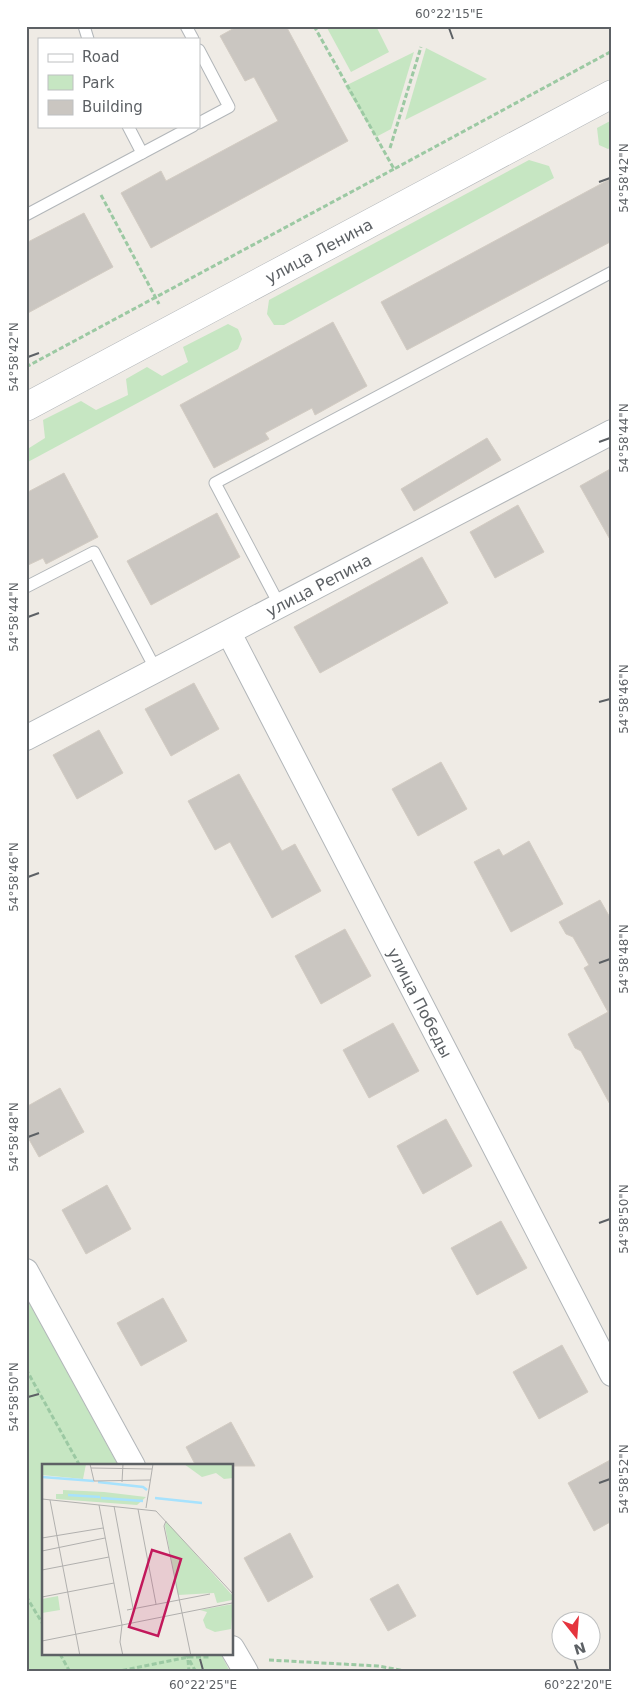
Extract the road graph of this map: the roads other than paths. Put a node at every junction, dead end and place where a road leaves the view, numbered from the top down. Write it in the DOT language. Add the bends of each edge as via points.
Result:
graph roads {
  1 [pos="84,26"];
  2 [pos="186,26"];
  3 [pos="88,38"];
  4 [pos="192,38"];
  5 [pos="200,52"];
  6 [pos="612,94"];
  7 [pos="200,122"];
  8 [pos="129,128"];
  9 [pos="189,128"];
  10 [pos="142,153"];
  11 [pos="26,215"];
  12 [pos="612,272"];
  13 [pos="26,407"];
  14 [pos="612,432"];
  15 [pos="26,587"];
  16 [pos="280,606"];
  17 [pos="229,632"];
  18 [pos="156,670"];
  19 [pos="26,738"];
  20 [pos="26,1271"];
  21 [pos="612,1374"];
  22 [pos="132,1464"];
  1 -- 3 [label="lane"];
  2 -- 4 [label="lane"];
  5 -- 7 [label="lane" via="229,107"];
  6 -- 13 [label="street, улица Ленина"];
  8 -- 10 [label="lane"];
  9 -- 10 [label="lane"];
  10 -- 11 [label="lane"];
  12 -- 16 [label="lane" via="215,483"];
  14 -- 16 [label="street, улица Репина"];
  15 -- 18 [label="lane" via="94,552"];
  16 -- 17 [label="street, улица Репина"];
  17 -- 18 [label="street, улица Репина"];
  17 -- 21 [label="street, улица Победы"];
  18 -- 19 [label="street, улица Репина"];
  20 -- 22 [label="street"];
}
